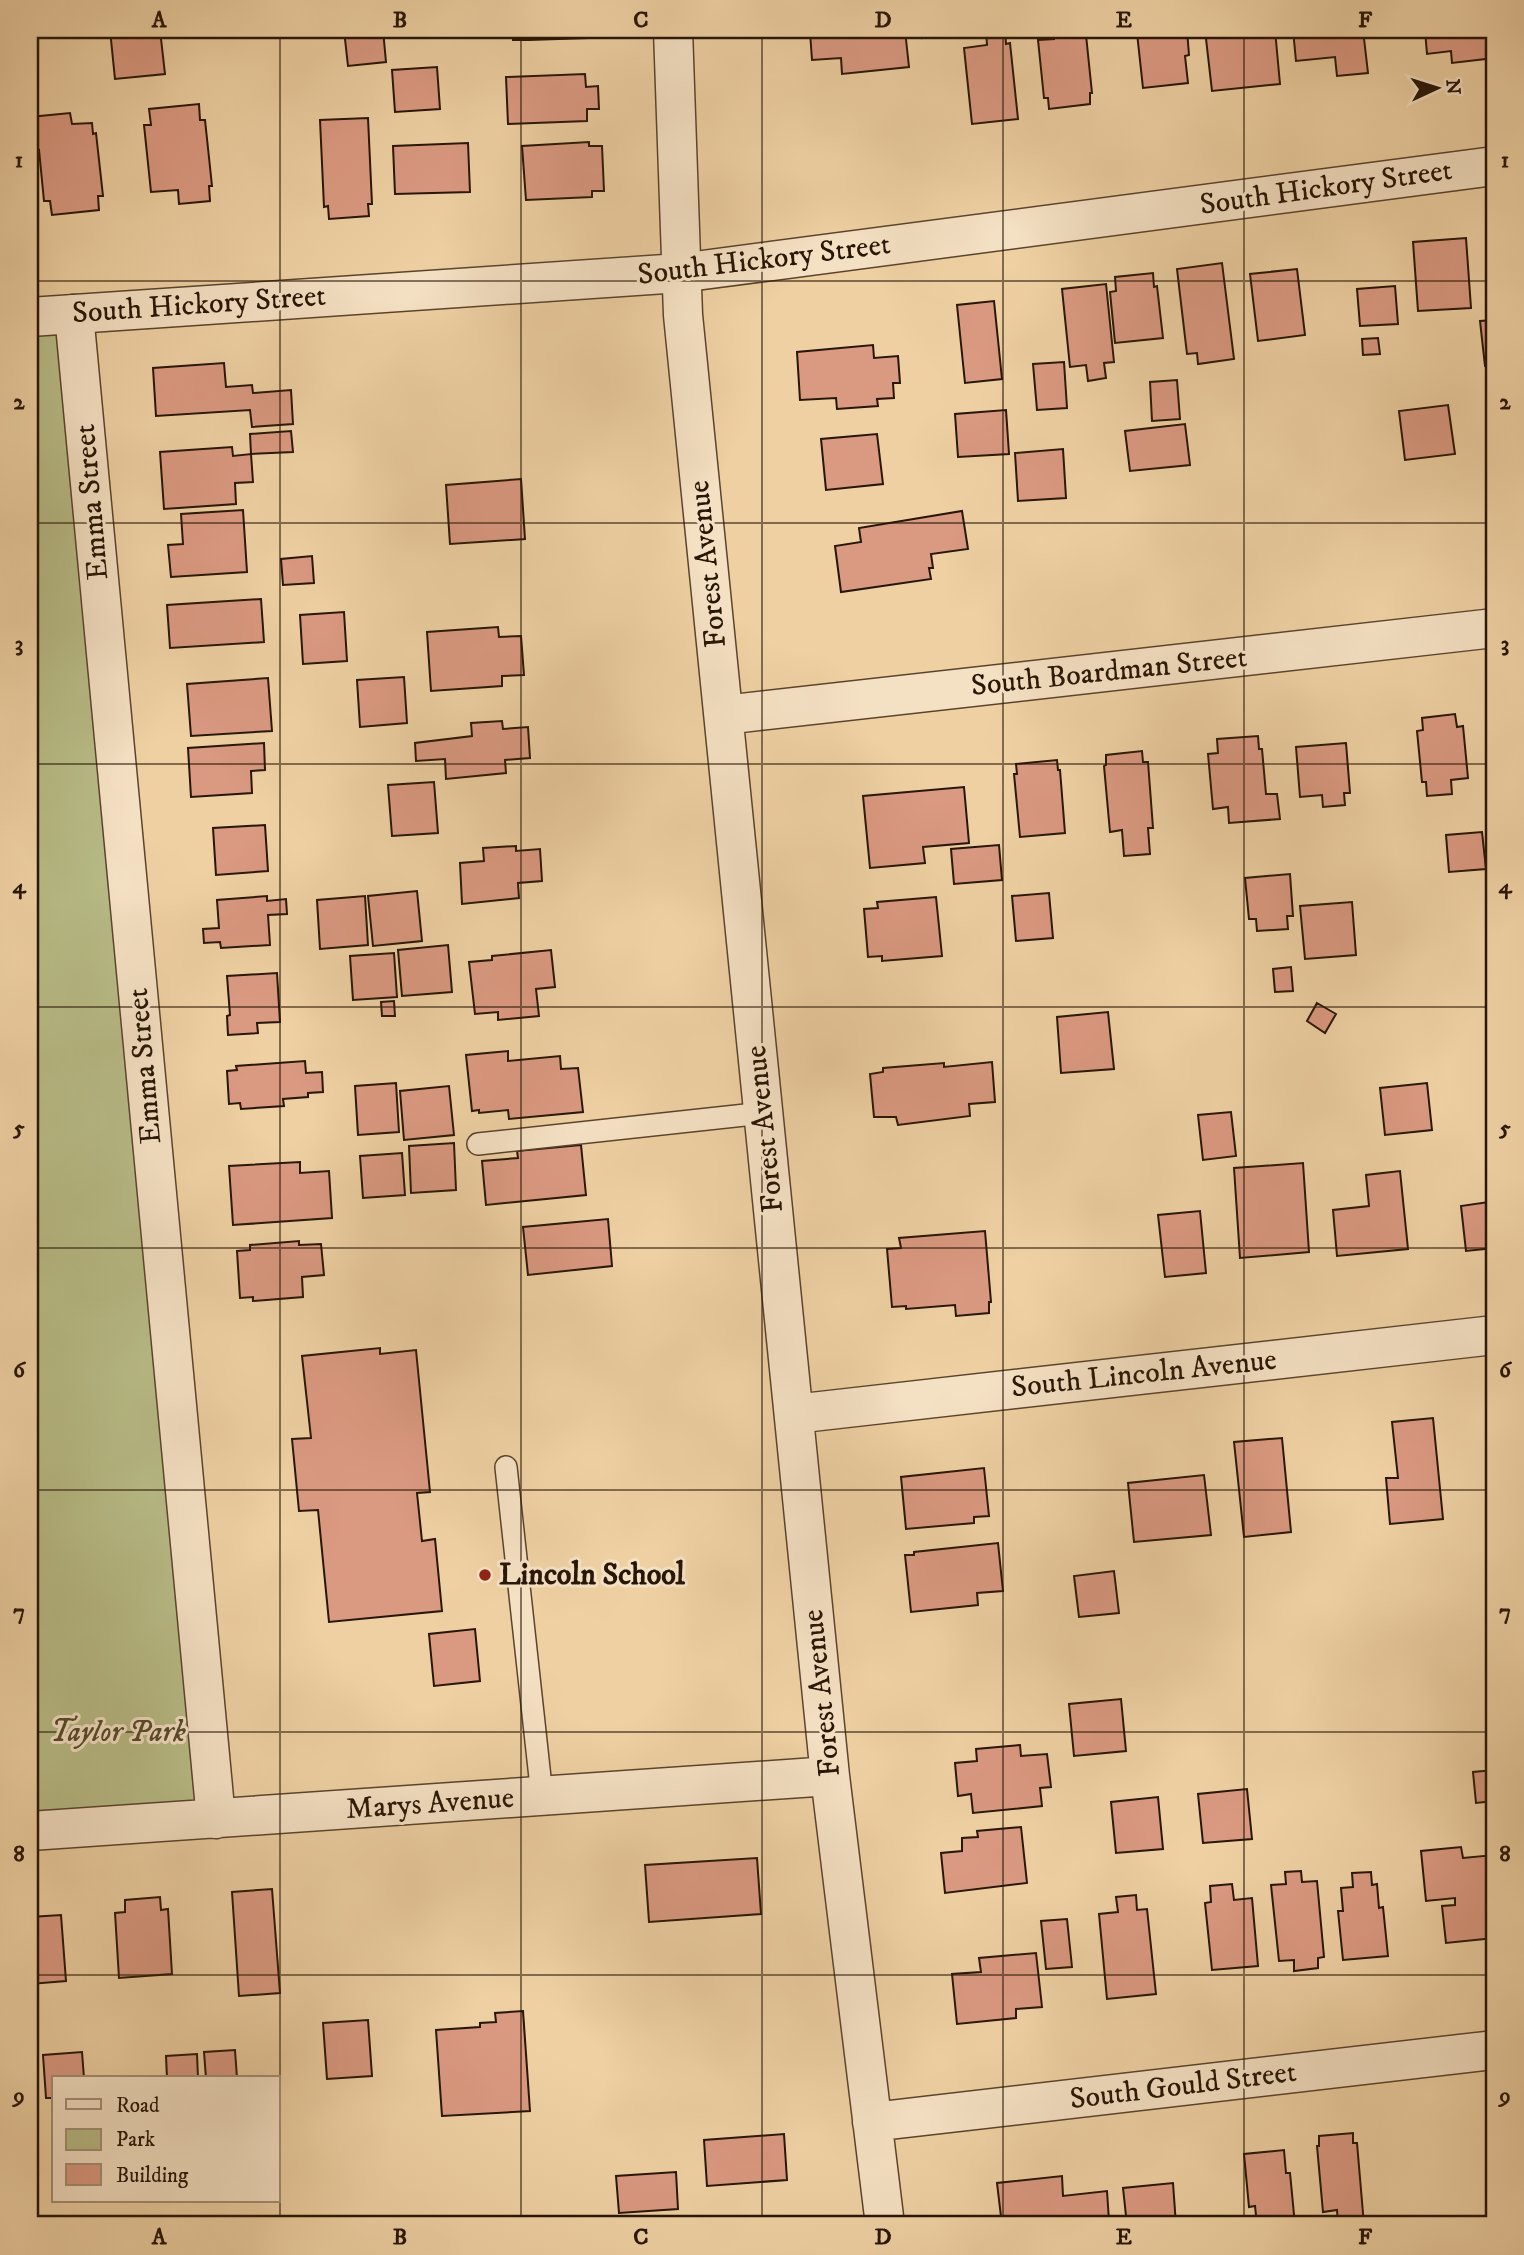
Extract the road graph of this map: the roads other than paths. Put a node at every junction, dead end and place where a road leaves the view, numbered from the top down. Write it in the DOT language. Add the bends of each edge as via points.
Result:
graph roads {
  1 [pos="673,30"];
  2 [pos="1494,166"];
  3 [pos="680,273"];
  4 [pos="74,314"];
  5 [pos="30,317"];
  6 [pos="1494,628"];
  7 [pos="724,715"];
  8 [pos="764,1112"];
  9 [pos="478,1144"];
  10 [pos="1494,1335"];
  11 [pos="794,1414"];
  12 [pos="506,1467"];
  13 [pos="830,1776"];
  14 [pos="542,1796"];
  15 [pos="216,1819"];
  16 [pos="30,1831"];
  17 [pos="1494,2050"];
  18 [pos="872,2122"];
  19 [pos="885,2225"];
  1 -- 3 [label="street, Forest Avenue"];
  2 -- 3 [label="street, South Hickory Street"];
  3 -- 4 [label="street, South Hickory Street"];
  3 -- 7 [label="street, Forest Avenue"];
  4 -- 5 [label="street, South Hickory Street"];
  4 -- 15 [label="street, Emma Street"];
  6 -- 7 [label="street, South Boardman Street"];
  7 -- 8 [label="street, Forest Avenue"];
  8 -- 9 [label="lane"];
  8 -- 11 [label="street, Forest Avenue"];
  10 -- 11 [label="street, South Lincoln Avenue"];
  11 -- 13 [label="street, Forest Avenue"];
  12 -- 14 [label="lane"];
  13 -- 14 [label="street, Marys Avenue"];
  13 -- 18 [label="street, Forest Avenue"];
  14 -- 15 [label="street, Marys Avenue"];
  15 -- 16 [label="street, Marys Avenue"];
  17 -- 18 [label="street, South Gould Street"];
  18 -- 19 [label="street, Forest Avenue"];
}
